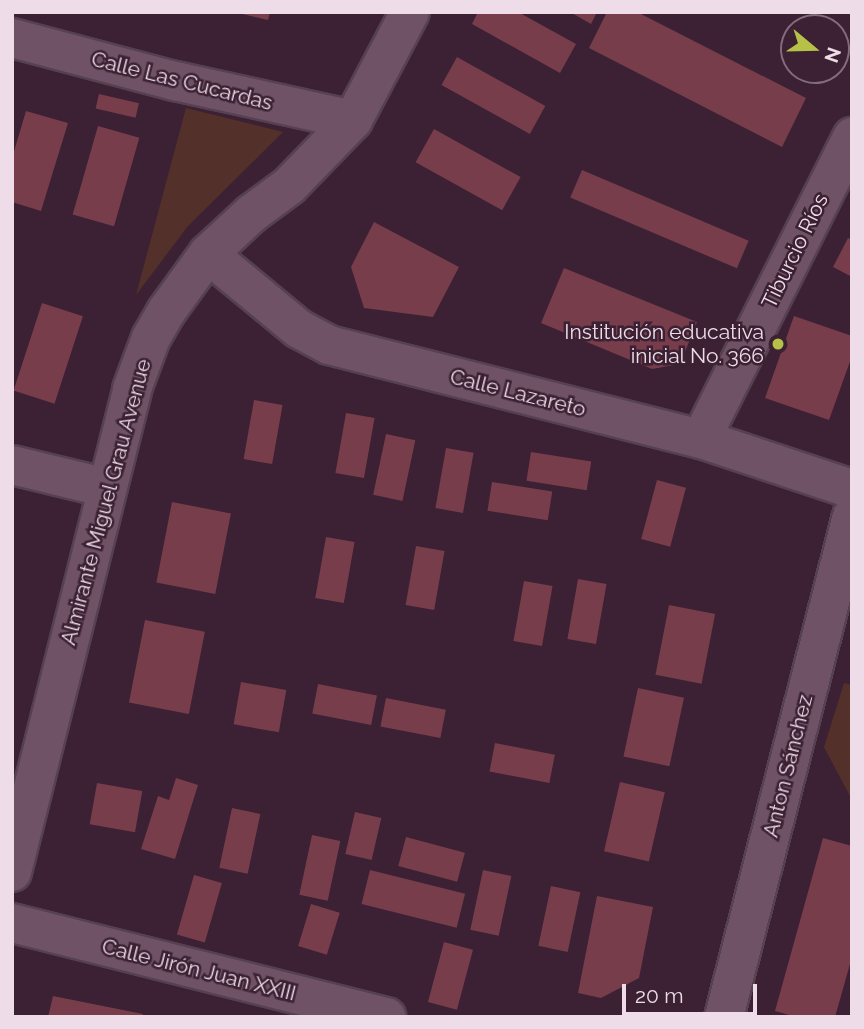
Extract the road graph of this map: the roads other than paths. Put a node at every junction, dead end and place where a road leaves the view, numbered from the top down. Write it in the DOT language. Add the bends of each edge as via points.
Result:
graph roads {
  1 [pos="410,12"];
  2 [pos="12,38"];
  3 [pos="353,120"];
  4 [pos="852,137"];
  5 [pos="208,254"];
  6 [pos="701,439"];
  7 [pos="12,464"];
  8 [pos="107,488"];
  9 [pos="852,489"];
  10 [pos="852,516"];
  11 [pos="12,872"];
  12 [pos="12,923"];
  13 [pos="386,1017"];
  14 [pos="724,1017"];
  1 -- 3 [label="street, Almirante Miguel Grau Avenue"];
  2 -- 3 [label="street, Calle Las Cucardas" via="175,81"];
  3 -- 5 [label="street, Almirante Miguel Grau Avenue" via="297,178"];
  4 -- 6 [label="street, Tiburcio Ríos"];
  5 -- 6 [label="street, Calle Lazareto" via="299,329 329,345"];
  5 -- 8 [label="street, Almirante Miguel Grau Avenue" via="151,338 132,389"];
  6 -- 9 [label="street, Calle Lazareto"];
  7 -- 8 [label="street"];
  8 -- 11 [label="street, Almirante Miguel Grau Avenue"];
  10 -- 14 [label="street, Anton Sánchez"];
  12 -- 13 [label="street, Calle Jirón Juan XXIII"];
}
